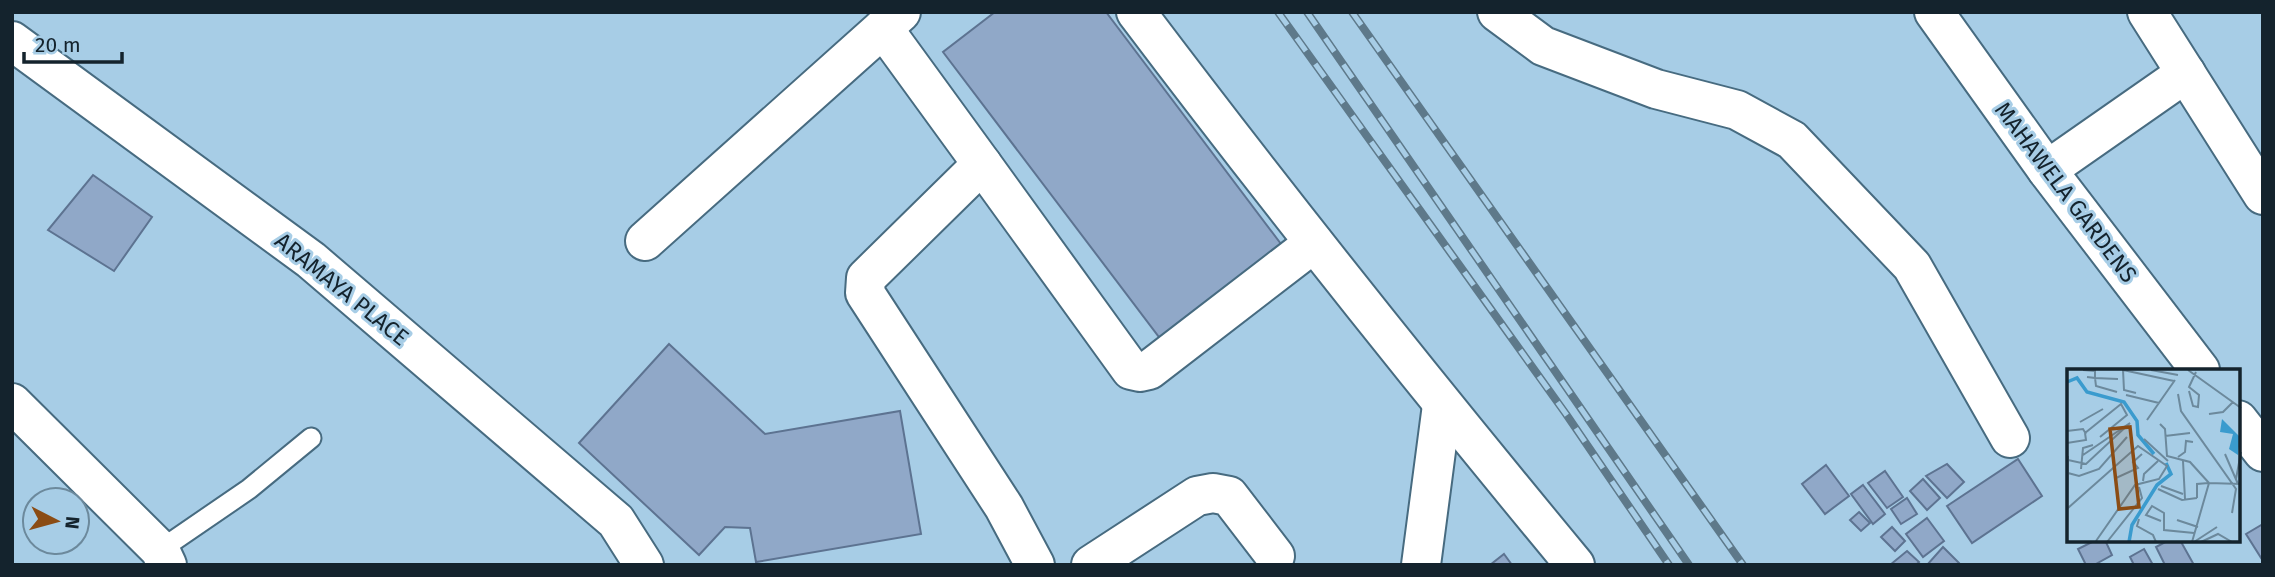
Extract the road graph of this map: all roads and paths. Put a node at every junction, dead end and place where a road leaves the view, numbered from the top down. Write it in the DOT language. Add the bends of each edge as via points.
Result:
graph roads {
  1 [pos="1136,12"];
  2 [pos="1497,12"];
  3 [pos="1934,12"];
  4 [pos="2147,12"];
  5 [pos="892,20"];
  6 [pos="12,41"];
  7 [pos="2186,73"];
  8 [pos="982,164"];
  9 [pos="2047,170"];
  10 [pos="2263,195"];
  11 [pos="645,241"];
  12 [pos="1314,243"];
  13 [pos="2199,369"];
  14 [pos="12,403"];
  15 [pos="1442,405"];
  16 [pos="2240,423"];
  17 [pos="311,438"];
  18 [pos="2010,438"];
  19 [pos="2263,452"];
  20 [pos="163,558"];
  21 [pos="1273,562"];
  22 [pos="645,565"];
  23 [pos="1035,565"];
  24 [pos="1091,565"];
  25 [pos="1422,565"];
  26 [pos="1575,565"];
  1 -- 12 [label="street"];
  2 -- 18 [label="street" via="1543,46 1656,89 1737,110 1792,140 1912,266"];
  3 -- 9 [label="street, MAHAWELA GARDENS"];
  4 -- 7 [label="street"];
  5 -- 8 [label="street"];
  5 -- 11 [label="street"];
  6 -- 22 [label="street, ARAMAYA PLACE" via="311,260 616,521"];
  7 -- 9 [label="street"];
  7 -- 10 [label="street"];
  8 -- 12 [label="street" via="1131,370 1149,370"];
  8 -- 23 [label="street" via="866,278 865,292 1004,507"];
  9 -- 13 [label="street, MAHAWELA GARDENS"];
  12 -- 15 [label="street"];
  14 -- 20 [label="street"];
  15 -- 25 [label="street"];
  15 -- 26 [label="street"];
  16 -- 19 [label="street"];
  17 -- 20 [label="lane"];
  21 -- 24 [label="street" via="1230,496 1213,493 1197,496"];
}
